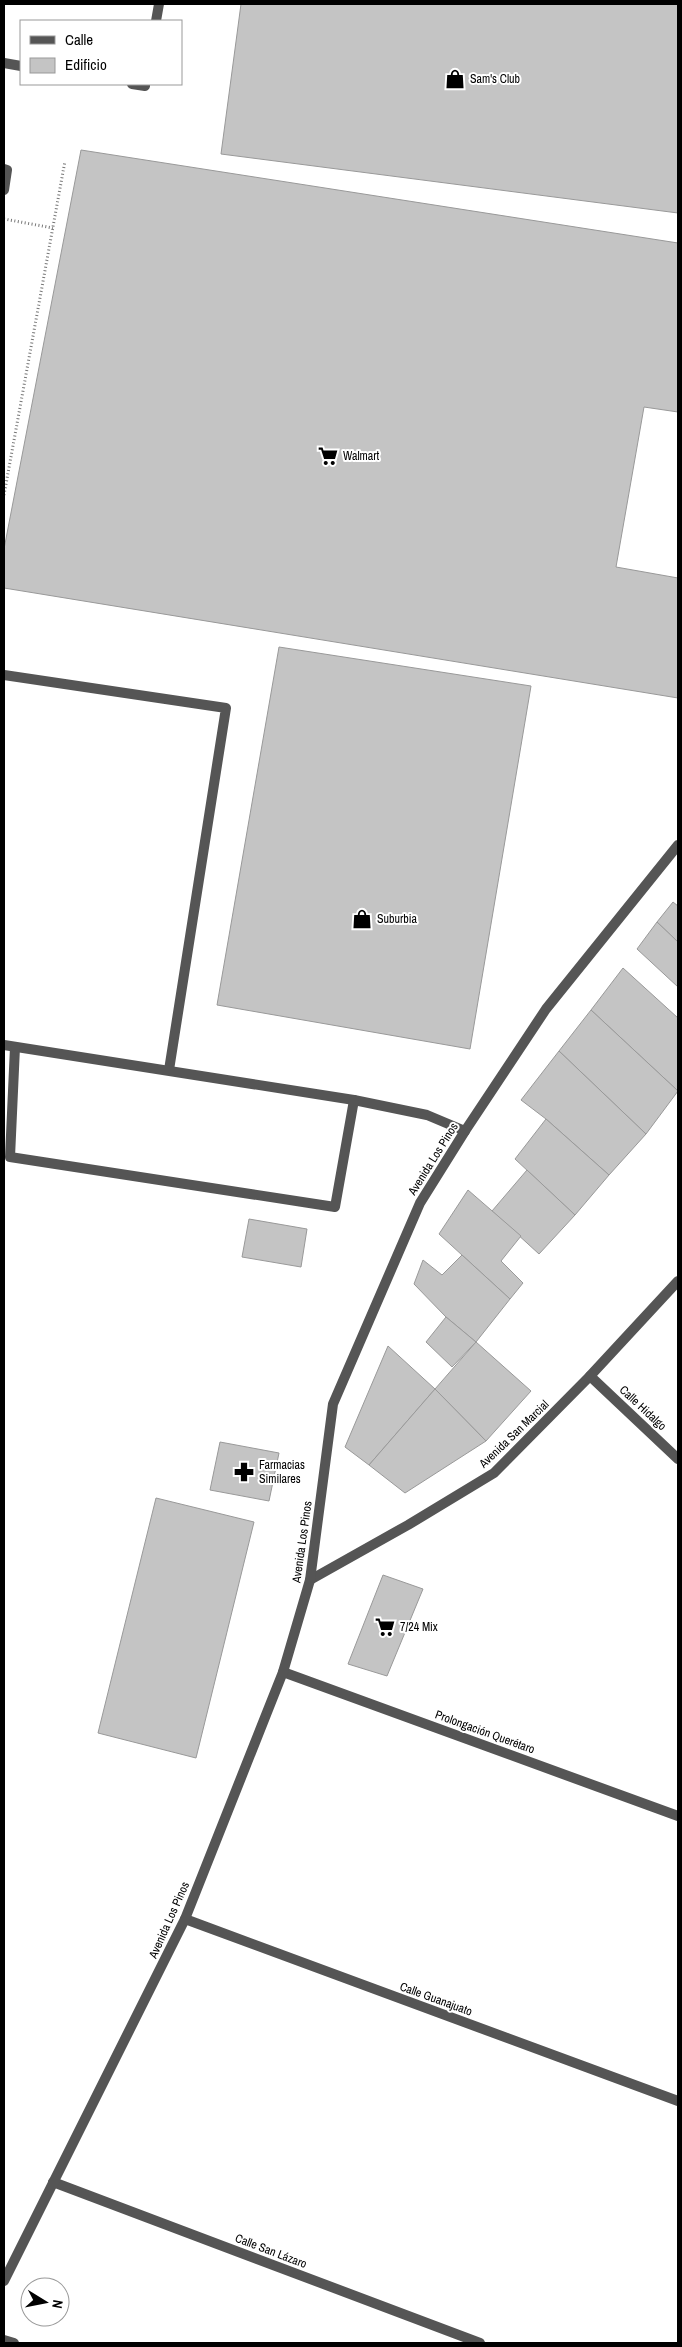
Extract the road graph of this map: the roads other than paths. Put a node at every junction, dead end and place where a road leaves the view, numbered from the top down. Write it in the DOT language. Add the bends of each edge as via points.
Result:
graph roads {
  1 [pos="159,4"];
  2 [pos="156,20"];
  3 [pos="4,64"];
  4 [pos="20,66"];
  5 [pos="4,169"];
  6 [pos="4,190"];
  7 [pos="4,675"];
  8 [pos="678,845"];
  9 [pos="4,1045"];
  10 [pos="15,1046"];
  11 [pos="169,1070"];
  12 [pos="354,1100"];
  13 [pos="465,1131"];
  14 [pos="678,1281"];
  15 [pos="590,1376"];
  16 [pos="678,1459"];
  17 [pos="310,1580"];
  18 [pos="283,1672"];
  19 [pos="678,1816"];
  20 [pos="185,1919"];
  21 [pos="678,2101"];
  22 [pos="53,2182"];
  23 [pos="4,2281"];
  24 [pos="4,2340"];
  25 [pos="14,2343"];
  26 [pos="480,2343"];
  1 -- 2 [label="street"];
  3 -- 4 [label="street"];
  5 -- 6 [label="street" via="7,170"];
  7 -- 11 [label="street" via="226,708"];
  8 -- 13 [label="street, Avenida Los Pinos" via="546,1009"];
  9 -- 10 [label="street"];
  10 -- 11 [label="street"];
  10 -- 12 [label="street" via="10,1157 335,1207"];
  11 -- 12 [label="street"];
  12 -- 13 [label="street" via="427,1115"];
  13 -- 17 [label="street, Avenida Los Pinos" via="420,1203 333,1404"];
  14 -- 15 [label="street, Avenida San Marcial"];
  15 -- 16 [label="street, Calle Hidalgo"];
  15 -- 17 [label="street, Avenida San Marcial" via="494,1474"];
  17 -- 18 [label="street, Avenida Los Pinos"];
  18 -- 19 [label="street, Prolongación Querétaro"];
  18 -- 20 [label="street, Avenida Los Pinos"];
  20 -- 21 [label="street, Calle Guanajuato"];
  20 -- 22 [label="street, Avenida Los Pinos"];
  22 -- 23 [label="street, Avenida Los Pinos"];
  22 -- 26 [label="street, Calle San Lázaro"];
  24 -- 25 [label="street"];
}
